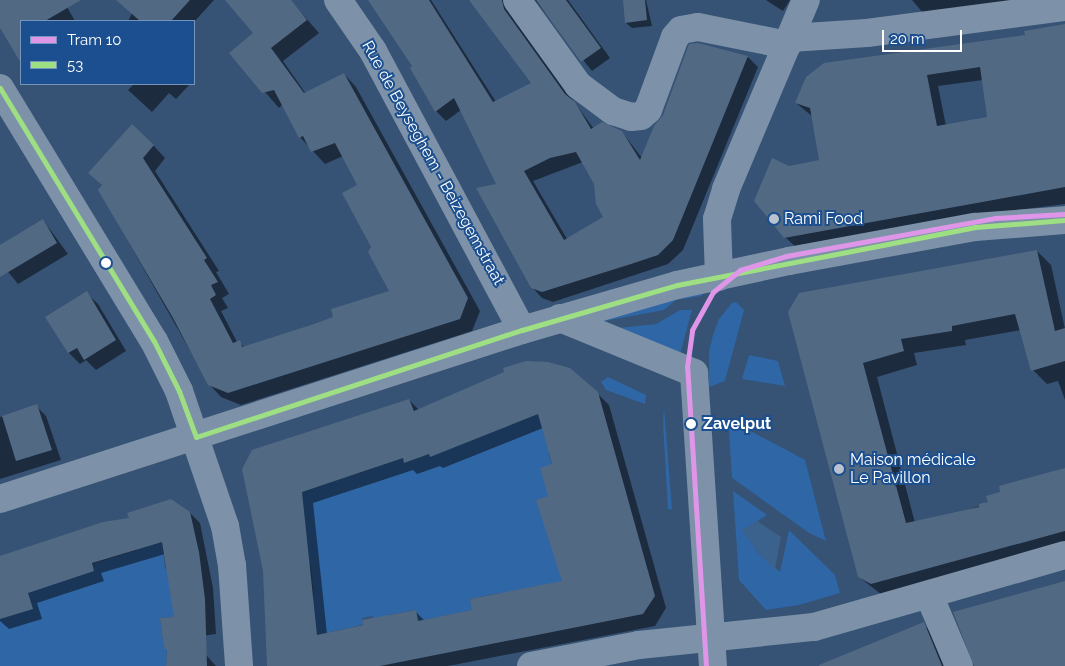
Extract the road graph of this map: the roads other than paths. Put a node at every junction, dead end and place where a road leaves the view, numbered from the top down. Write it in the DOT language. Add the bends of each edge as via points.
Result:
graph roads {
  1 [pos="338,0"];
  2 [pos="517,0"];
  3 [pos="806,0"];
  4 [pos="1065,7"];
  5 [pos="788,42"];
  6 [pos="3,98"];
  7 [pos="1065,220"];
  8 [pos="719,277"];
  9 [pos="560,318"];
  10 [pos="522,330"];
  11 [pos="196,437"];
  12 [pos="0,499"];
  13 [pos="1065,555"];
  14 [pos="930,595"];
  15 [pos="712,638"];
  16 [pos="240,666"];
  17 [pos="531,666"];
  18 [pos="713,666"];
  19 [pos="959,666"];
  1 -- 10 [label="street, Rue de Beyseghem - Beizegemstraat" via="373,51"];
  2 -- 5 [label="street" via="578,85 613,111 631,117 641,116 648,110 674,37 681,30 698,27"];
  3 -- 5 [label="street"];
  4 -- 5 [label="street"];
  5 -- 8 [label="street" via="732,174 717,219"];
  6 -- 11 [label="street" via="154,341 176,384"];
  7 -- 8 [label="street" via="982,226"];
  8 -- 9 [label="street"];
  9 -- 10 [label="street"];
  9 -- 15 [label="street" via="694,373"];
  10 -- 11 [label="street"];
  11 -- 12 [label="street"];
  11 -- 16 [label="street" via="219,501 229,546"];
  13 -- 14 [label="street"];
  14 -- 15 [label="street" via="814,627"];
  14 -- 19 [label="street"];
  15 -- 17 [label="street" via="638,645"];
  15 -- 18 [label="street"];
}
